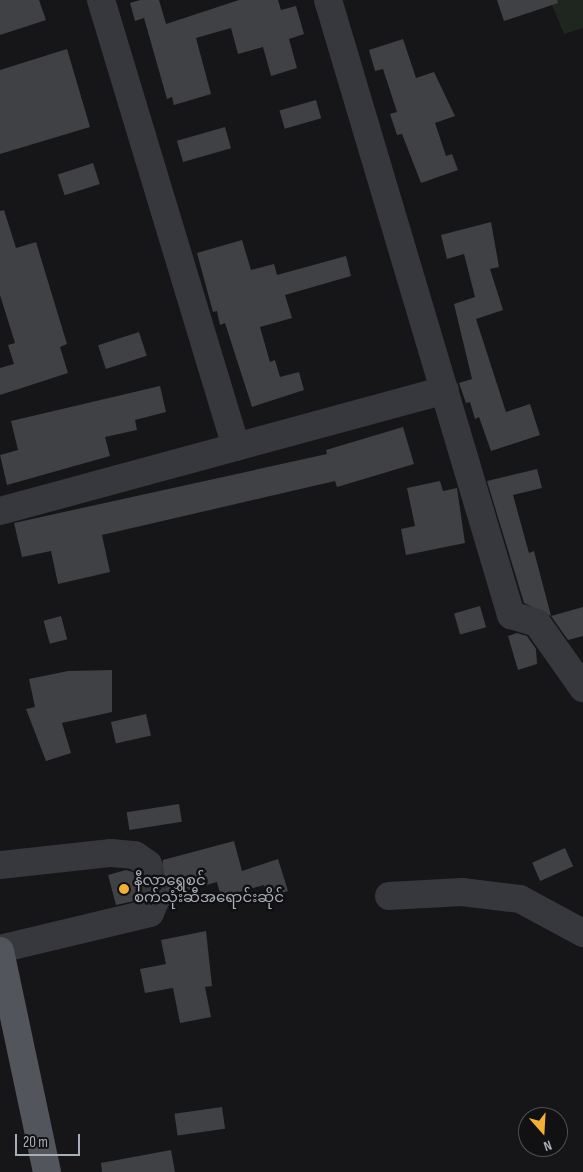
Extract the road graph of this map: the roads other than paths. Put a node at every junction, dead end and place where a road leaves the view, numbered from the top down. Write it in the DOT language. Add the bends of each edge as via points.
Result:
graph roads {
  1 [pos="101,0"];
  2 [pos="328,0"];
  3 [pos="445,390"];
  4 [pos="236,447"];
  5 [pos="0,511"];
  6 [pos="583,688"];
  7 [pos="148,864"];
  8 [pos="0,865"];
  9 [pos="389,896"];
  10 [pos="156,898"];
  11 [pos="583,933"];
  12 [pos="0,950"];
  13 [pos="47,1172"];
  1 -- 4 [label="street"];
  2 -- 3 [label="street"];
  3 -- 4 [label="street"];
  3 -- 6 [label="street" via="511,615 537,623"];
  4 -- 5 [label="street"];
  7 -- 8 [label="street" via="135,855 110,854"];
  9 -- 11 [label="street" via="462,892 520,899"];
  10 -- 12 [label="street" via="150,913"];
  12 -- 13 [label="main road"];
}
